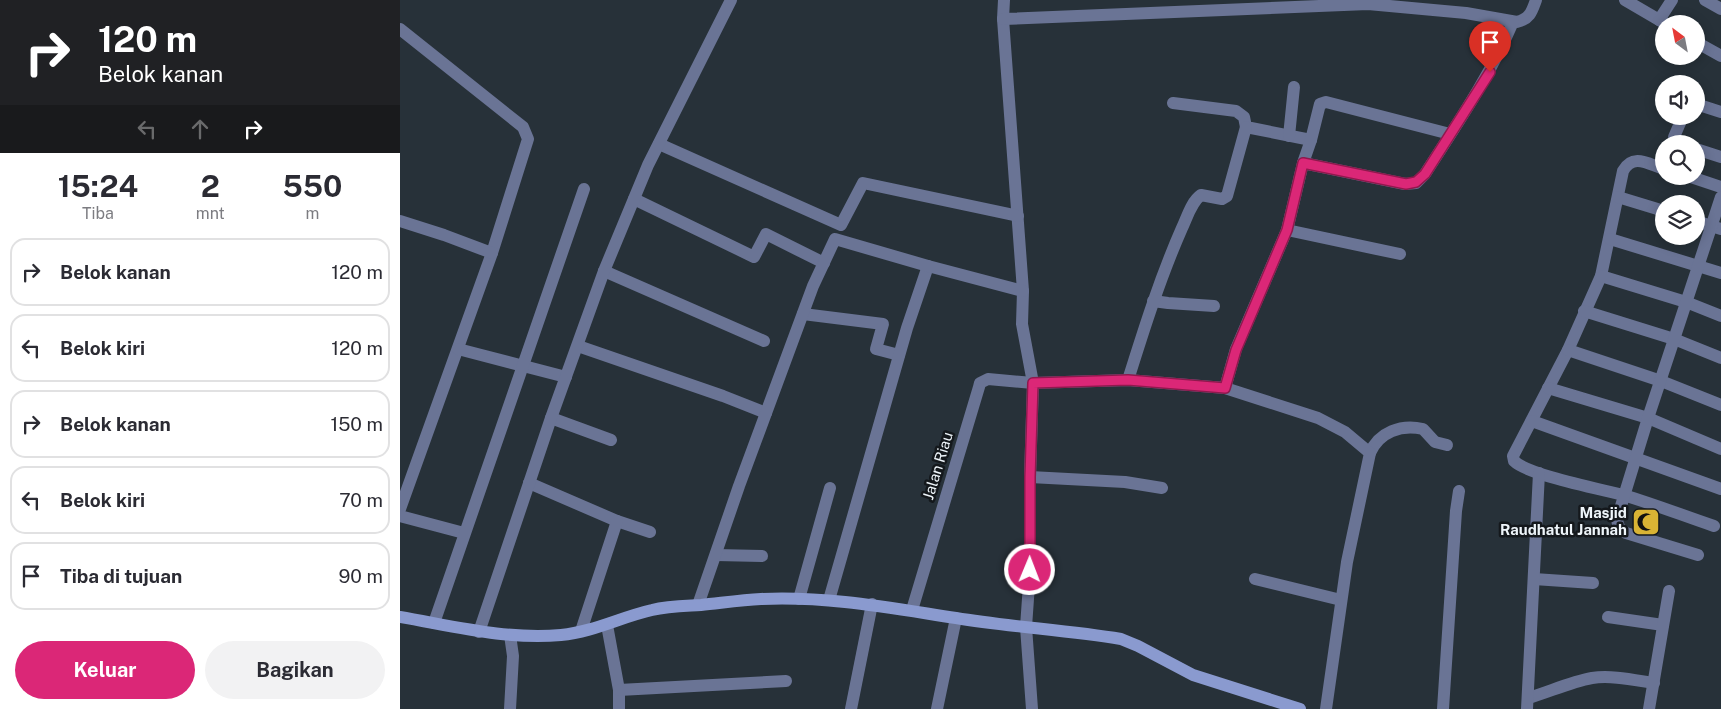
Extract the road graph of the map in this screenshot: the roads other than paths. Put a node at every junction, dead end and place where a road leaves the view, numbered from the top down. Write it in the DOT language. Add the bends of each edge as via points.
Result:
graph roads {
  1 [pos="730,0"];
  2 [pos="1004,0"];
  3 [pos="1536,0"];
  4 [pos="1625,0"];
  5 [pos="1672,0"];
  6 [pos="1705,0"];
  7 [pos="1261,4"];
  8 [pos="1721,9"];
  9 [pos="1665,15"];
  10 [pos="1655,18"];
  11 [pos="1003,19"];
  12 [pos="1513,22"];
  13 [pos="400,29"];
  14 [pos="1705,47"];
  15 [pos="1721,56"];
  16 [pos="1294,87"];
  17 [pos="1173,103"];
  18 [pos="1705,107"];
  19 [pos="1721,112"];
  20 [pos="1246,127"];
  21 [pos="1450,134"];
  22 [pos="1288,136"];
  23 [pos="1311,140"];
  24 [pos="659,144"];
  25 [pos="1705,152"];
  26 [pos="1721,157"];
  27 [pos="1303,163"];
  28 [pos="1655,165"];
  29 [pos="1705,181"];
  30 [pos="1721,186"];
  31 [pos="584,189"];
  32 [pos="1618,197"];
  33 [pos="1721,197"];
  34 [pos="634,199"];
  35 [pos="1655,208"];
  36 [pos="1018,216"];
  37 [pos="400,222"];
  38 [pos="841,225"];
  39 [pos="1716,227"];
  40 [pos="1287,230"];
  41 [pos="835,239"];
  42 [pos="1610,239"];
  43 [pos="492,253"];
  44 [pos="1400,254"];
  45 [pos="824,263"];
  46 [pos="1698,265"];
  47 [pos="928,266"];
  48 [pos="604,272"];
  49 [pos="1721,273"];
  50 [pos="1601,276"];
  51 [pos="1024,291"];
  52 [pos="1153,301"];
  53 [pos="1686,302"];
  54 [pos="1214,306"];
  55 [pos="1584,311"];
  56 [pos="803,314"];
  57 [pos="1721,316"];
  58 [pos="1674,339"];
  59 [pos="764,341"];
  60 [pos="578,346"];
  61 [pos="458,348"];
  62 [pos="1568,350"];
  63 [pos="899,355"];
  64 [pos="1721,358"];
  65 [pos="523,366"];
  66 [pos="566,377"];
  67 [pos="1128,380"];
  68 [pos="1661,381"];
  69 [pos="1033,383"];
  70 [pos="1225,388"];
  71 [pos="1548,388"];
  72 [pos="1721,404"];
  73 [pos="766,414"];
  74 [pos="551,418"];
  75 [pos="1648,418"];
  76 [pos="1532,421"];
  77 [pos="611,440"];
  78 [pos="1447,445"];
  79 [pos="1721,449"];
  80 [pos="1370,453"];
  81 [pos="1636,457"];
  82 [pos="1539,473"];
  83 [pos="1030,477"];
  84 [pos="529,483"];
  85 [pos="830,488"];
  86 [pos="1162,488"];
  87 [pos="1721,489"];
  88 [pos="1459,492"];
  89 [pos="1625,496"];
  90 [pos="400,508"];
  91 [pos="400,516"];
  92 [pos="617,521"];
  93 [pos="1714,526"];
  94 [pos="650,532"];
  95 [pos="464,533"];
  96 [pos="716,555"];
  97 [pos="1698,555"];
  98 [pos="762,556"];
  99 [pos="1534,579"];
  100 [pos="1255,580"];
  101 [pos="1593,582"];
  102 [pos="1669,591"];
  103 [pos="799,599"];
  104 [pos="829,600"];
  105 [pos="1342,600"];
  106 [pos="872,604"];
  107 [pos="698,605"];
  108 [pos="912,610"];
  109 [pos="400,617"];
  110 [pos="1608,617"];
  111 [pos="956,618"];
  112 [pos="434,623"];
  113 [pos="607,625"];
  114 [pos="1663,625"];
  115 [pos="1026,628"];
  116 [pos="479,632"];
  117 [pos="581,632"];
  118 [pos="510,635"];
  119 [pos="786,681"];
  120 [pos="1654,683"];
  121 [pos="619,690"];
  122 [pos="1528,704"];
  123 [pos="510,709"];
  124 [pos="619,709"];
  125 [pos="851,709"];
  126 [pos="937,709"];
  127 [pos="1032,709"];
  128 [pos="1298,709"];
  129 [pos="1326,709"];
  130 [pos="1443,709"];
  131 [pos="1649,709"];
  1 -- 24 [label="street"];
  2 -- 11 [label="street"];
  3 -- 12 [label="street" via="1527,18"];
  4 -- 10 [label="street"];
  5 -- 9 [label="street"];
  6 -- 8 [label="street"];
  7 -- 11 [label="street"];
  7 -- 12 [label="street" via="1368,4 1466,13"];
  11 -- 36 [label="street"];
  12 -- 21 [label="street" via="1480,88"];
  13 -- 43 [label="street" via="523,127 527,134"];
  14 -- 15 [label="street"];
  16 -- 22 [label="street"];
  17 -- 20 [label="street" via="1236,111 1244,117"];
  18 -- 19 [label="street"];
  20 -- 22 [label="street"];
  20 -- 52 [label="street" via="1226,198 1203,195 1196,199"];
  21 -- 23 [label="street" via="1326,102 1318,108"];
  21 -- 27 [label="street" via="1422,177 1411,184"];
  22 -- 23 [label="street"];
  23 -- 27 [label="street"];
  24 -- 34 [label="street"];
  24 -- 38 [label="street"];
  25 -- 26 [label="street"];
  27 -- 40 [label="street"];
  28 -- 32 [label="street" via="1629,162 1623,171"];
  29 -- 30 [label="street"];
  31 -- 65 [label="street"];
  32 -- 35 [label="street"];
  32 -- 42 [label="street"];
  33 -- 39 [label="street"];
  34 -- 45 [label="street" via="754,257 766,234"];
  34 -- 48 [label="street"];
  36 -- 38 [label="street" via="863,183"];
  36 -- 51 [label="street"];
  37 -- 43 [label="street"];
  38 -- 41 [label="street"];
  39 -- 46 [label="street"];
  40 -- 44 [label="street"];
  40 -- 70 [label="street" via="1236,350"];
  41 -- 45 [label="street"];
  41 -- 47 [label="street"];
  42 -- 46 [label="street"];
  42 -- 50 [label="street"];
  43 -- 61 [label="street"];
  45 -- 56 [label="street"];
  46 -- 49 [label="street"];
  46 -- 53 [label="street"];
  47 -- 51 [label="street"];
  47 -- 63 [label="street"];
  48 -- 59 [label="street"];
  48 -- 60 [label="street"];
  50 -- 53 [label="street"];
  50 -- 55 [label="street"];
  51 -- 69 [label="street" via="1022,324"];
  52 -- 54 [label="street"];
  52 -- 67 [label="street"];
  53 -- 57 [label="street"];
  53 -- 58 [label="street"];
  55 -- 58 [label="street"];
  55 -- 62 [label="street"];
  56 -- 63 [label="street" via="883,324 876,349"];
  56 -- 73 [label="street"];
  58 -- 64 [label="street"];
  58 -- 68 [label="street"];
  60 -- 66 [label="street"];
  60 -- 73 [label="street"];
  61 -- 65 [label="street"];
  61 -- 90 [label="street"];
  62 -- 68 [label="street"];
  62 -- 71 [label="street"];
  63 -- 104 [label="street"];
  65 -- 66 [label="street"];
  65 -- 95 [label="street"];
  66 -- 74 [label="street"];
  67 -- 69 [label="street, Jalan Riau"];
  67 -- 70 [label="street, Jalan Riau"];
  68 -- 72 [label="street"];
  68 -- 75 [label="street"];
  69 -- 83 [label="street"];
  69 -- 108 [label="street, Jalan Riau" via="988,379 980,383"];
  70 -- 80 [label="street, Jalan Riau" via="1318,418 1345,432"];
  71 -- 75 [label="street"];
  71 -- 76 [label="street"];
  73 -- 96 [label="street"];
  74 -- 77 [label="street"];
  74 -- 84 [label="street"];
  75 -- 79 [label="street"];
  75 -- 81 [label="street"];
  76 -- 81 [label="street"];
  76 -- 82 [label="street" via="1513,456 1517,465"];
  78 -- 80 [label="street" via="1435,442 1423,429 1410,428 1386,433"];
  80 -- 105 [label="street"];
  81 -- 87 [label="street"];
  81 -- 89 [label="street"];
  82 -- 89 [label="street"];
  82 -- 99 [label="street"];
  83 -- 86 [label="street" via="1125,482"];
  83 -- 115 [label="street"];
  84 -- 92 [label="street"];
  84 -- 116 [label="street"];
  85 -- 103 [label="street"];
  88 -- 130 [label="street"];
  89 -- 93 [label="street"];
  89 -- 97 [label="street" via="1617,519 1620,530"];
  91 -- 95 [label="street"];
  92 -- 94 [label="street"];
  92 -- 117 [label="street"];
  95 -- 112 [label="street"];
  96 -- 98 [label="street"];
  96 -- 107 [label="street"];
  99 -- 101 [label="street"];
  99 -- 122 [label="street"];
  100 -- 105 [label="street"];
  102 -- 114 [label="street"];
  103 -- 104 [label="street"];
  103 -- 107 [label="street"];
  104 -- 106 [label="street"];
  105 -- 129 [label="street"];
  106 -- 108 [label="street"];
  106 -- 125 [label="street"];
  107 -- 113 [label="street" via="649,610"];
  108 -- 111 [label="street"];
  109 -- 112 [label="street"];
  110 -- 114 [label="street"];
  111 -- 115 [label="street"];
  111 -- 126 [label="street"];
  112 -- 116 [label="street"];
  113 -- 117 [label="street"];
  113 -- 121 [label="street"];
  114 -- 120 [label="street"];
  115 -- 127 [label="street"];
  115 -- 128 [label="street" via="1121,639 1193,675"];
  116 -- 118 [label="street"];
  117 -- 118 [label="street"];
  118 -- 123 [label="street"];
  119 -- 121 [label="street"];
  120 -- 122 [label="street" via="1594,678 1576,682"];
  120 -- 131 [label="street"];
  121 -- 124 [label="street"];
}
